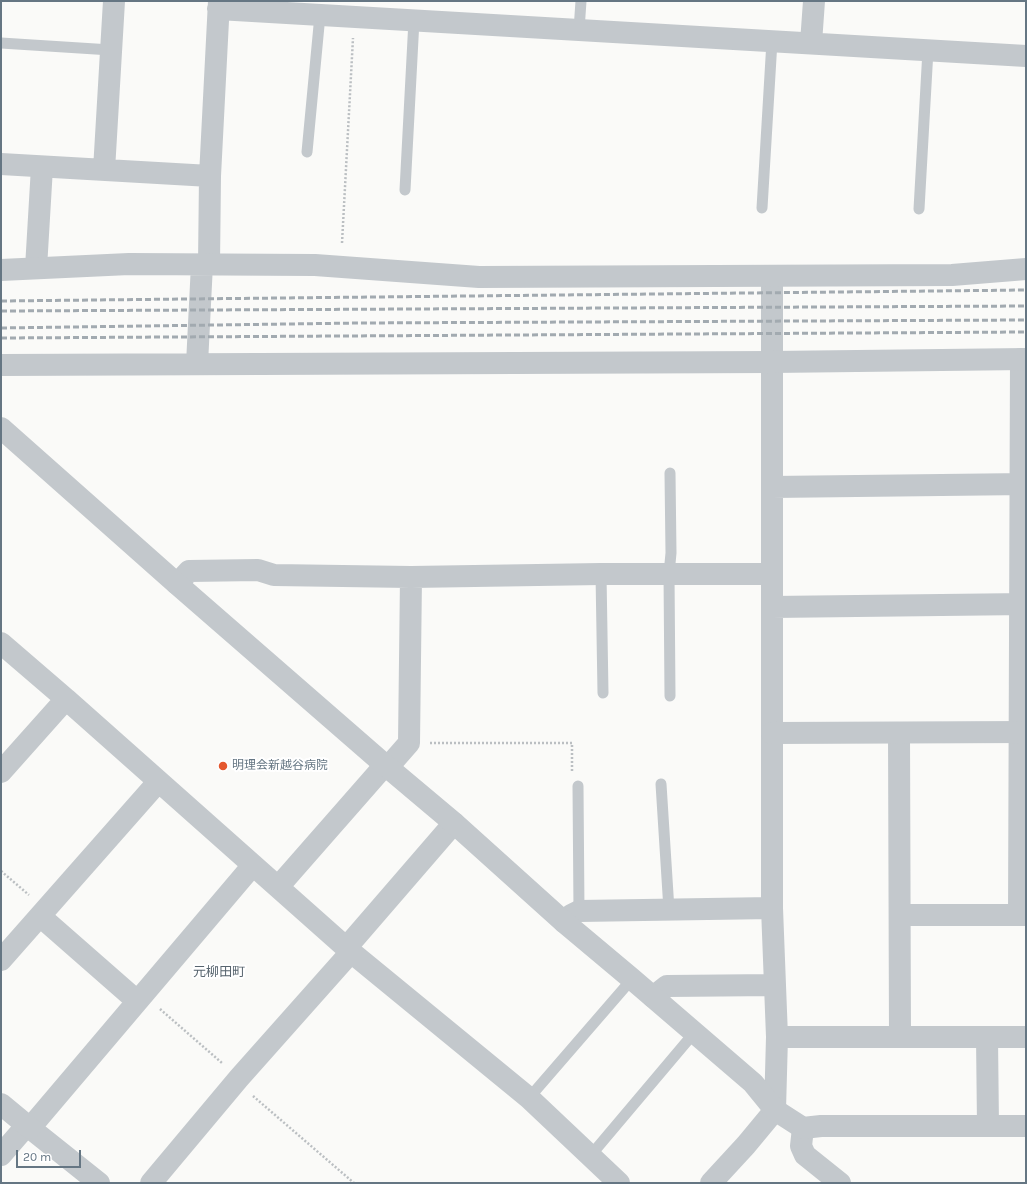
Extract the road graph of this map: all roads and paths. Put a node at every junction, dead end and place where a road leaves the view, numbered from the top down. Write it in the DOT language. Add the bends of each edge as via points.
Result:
graph roads {
  1 [pos="114,1"];
  2 [pos="581,1"];
  3 [pos="814,1"];
  4 [pos="219,5"];
  5 [pos="320,15"];
  6 [pos="355,17"];
  7 [pos="414,20"];
  8 [pos="579,30"];
  9 [pos="772,41"];
  10 [pos="1,43"];
  11 [pos="811,43"];
  12 [pos="111,50"];
  13 [pos="928,50"];
  14 [pos="1026,56"];
  15 [pos="307,152"];
  16 [pos="1,164"];
  17 [pos="42,167"];
  18 [pos="104,170"];
  19 [pos="210,176"];
  20 [pos="405,190"];
  21 [pos="762,208"];
  22 [pos="919,209"];
  23 [pos="342,243"];
  24 [pos="206,264"];
  25 [pos="36,268"];
  26 [pos="1026,269"];
  27 [pos="1,270"];
  28 [pos="772,276"];
  29 [pos="1024,359"];
  30 [pos="772,362"];
  31 [pos="197,364"];
  32 [pos="1,365"];
  33 [pos="1,428"];
  34 [pos="670,472"];
  35 [pos="1023,484"];
  36 [pos="772,487"];
  37 [pos="601,574"];
  38 [pos="670,574"];
  39 [pos="772,574"];
  40 [pos="411,577"];
  41 [pos="177,584"];
  42 [pos="1023,604"];
  43 [pos="772,607"];
  44 [pos="1,643"];
  45 [pos="602,693"];
  46 [pos="670,696"];
  47 [pos="66,699"];
  48 [pos="1023,732"];
  49 [pos="772,733"];
  50 [pos="899,733"];
  51 [pos="410,743"];
  52 [pos="386,766"];
  53 [pos="1,772"];
  54 [pos="158,782"];
  55 [pos="661,784"];
  56 [pos="578,786"];
  57 [pos="454,823"];
  58 [pos="253,865"];
  59 [pos="1,870"];
  60 [pos="278,887"];
  61 [pos="772,908"];
  62 [pos="669,910"];
  63 [pos="43,913"];
  64 [pos="900,915"];
  65 [pos="1023,915"];
  66 [pos="572,917"];
  67 [pos="349,950"];
  68 [pos="1,960"];
  69 [pos="632,979"];
  70 [pos="775,985"];
  71 [pos="653,997"];
  72 [pos="140,998"];
  73 [pos="694,1033"];
  74 [pos="777,1037"];
  75 [pos="900,1037"];
  76 [pos="987,1037"];
  77 [pos="1026,1037"];
  78 [pos="238,1080"];
  79 [pos="529,1098"];
  80 [pos="1,1104"];
  81 [pos="775,1110"];
  82 [pos="988,1126"];
  83 [pos="1026,1126"];
  84 [pos="28,1127"];
  85 [pos="804,1128"];
  86 [pos="1,1155"];
  87 [pos="591,1155"];
  88 [pos="99,1183"];
  89 [pos="151,1183"];
  90 [pos="354,1183"];
  91 [pos="619,1183"];
  92 [pos="711,1183"];
  93 [pos="840,1183"];
  1 -- 12 [label="street"];
  2 -- 8 [label="lane"];
  3 -- 11 [label="street"];
  4 -- 5 [label="street"];
  4 -- 19 [label="street"];
  5 -- 6 [label="street"];
  5 -- 15 [label="lane"];
  6 -- 7 [label="street"];
  6 -- 23 [label="path"];
  7 -- 8 [label="street"];
  7 -- 20 [label="lane"];
  8 -- 9 [label="street"];
  9 -- 11 [label="street"];
  9 -- 21 [label="lane"];
  10 -- 12 [label="lane"];
  11 -- 13 [label="street"];
  12 -- 18 [label="street"];
  13 -- 14 [label="street"];
  13 -- 22 [label="lane"];
  16 -- 17 [label="street"];
  17 -- 18 [label="street"];
  17 -- 25 [label="street"];
  18 -- 19 [label="street"];
  19 -- 24 [label="street"];
  24 -- 25 [label="street"];
  24 -- 28 [label="street" via="315,265 479,277"];
  24 -- 31 [label="street"];
  25 -- 27 [label="street"];
  26 -- 28 [label="street" via="952,274"];
  28 -- 30 [label="street"];
  29 -- 30 [label="street"];
  29 -- 35 [label="street"];
  30 -- 31 [label="street"];
  30 -- 36 [label="street"];
  31 -- 32 [label="street"];
  33 -- 41 [label="street"];
  34 -- 38 [label="lane"];
  35 -- 36 [label="street"];
  35 -- 42 [label="street"];
  36 -- 39 [label="street"];
  37 -- 38 [label="street"];
  37 -- 40 [label="street"];
  37 -- 45 [label="lane"];
  38 -- 39 [label="street"];
  38 -- 46 [label="lane"];
  39 -- 43 [label="street"];
  40 -- 41 [label="street" via="274,575 258,570 189,571"];
  40 -- 51 [label="street"];
  41 -- 52 [label="street"];
  42 -- 43 [label="street"];
  42 -- 48 [label="street"];
  43 -- 49 [label="street"];
  44 -- 47 [label="street"];
  47 -- 53 [label="street"];
  47 -- 54 [label="street"];
  48 -- 50 [label="street"];
  48 -- 65 [label="street"];
  49 -- 50 [label="street"];
  49 -- 61 [label="street"];
  50 -- 64 [label="street"];
  51 -- 52 [label="street"];
  51 -- 56 [label="path" via="572,743 572,786"];
  52 -- 57 [label="street"];
  52 -- 60 [label="street"];
  54 -- 58 [label="street"];
  54 -- 63 [label="street"];
  55 -- 62 [label="lane"];
  56 -- 66 [label="lane"];
  57 -- 66 [label="street"];
  57 -- 67 [label="street"];
  58 -- 60 [label="street"];
  58 -- 72 [label="street"];
  59 -- 63 [label="path"];
  60 -- 67 [label="street"];
  61 -- 62 [label="street"];
  61 -- 70 [label="street"];
  62 -- 66 [label="street"];
  63 -- 68 [label="street"];
  63 -- 72 [label="street"];
  64 -- 65 [label="street"];
  64 -- 75 [label="street"];
  66 -- 69 [label="street"];
  67 -- 78 [label="street"];
  67 -- 79 [label="street"];
  69 -- 71 [label="street"];
  69 -- 79 [label="lane"];
  70 -- 71 [label="street" via="667,986"];
  70 -- 74 [label="street"];
  71 -- 73 [label="street"];
  72 -- 78 [label="path"];
  72 -- 84 [label="street"];
  73 -- 81 [label="street" via="753,1083"];
  73 -- 87 [label="lane"];
  74 -- 75 [label="street"];
  74 -- 81 [label="street"];
  75 -- 76 [label="street"];
  76 -- 77 [label="street"];
  76 -- 82 [label="street"];
  78 -- 89 [label="street"];
  78 -- 90 [label="path"];
  79 -- 87 [label="street"];
  80 -- 84 [label="street"];
  81 -- 85 [label="street"];
  81 -- 92 [label="street"];
  82 -- 83 [label="street"];
  82 -- 85 [label="street"];
  84 -- 86 [label="street"];
  84 -- 88 [label="street"];
  85 -- 93 [label="street" via="801,1146 804,1155"];
  87 -- 91 [label="street"];
}
